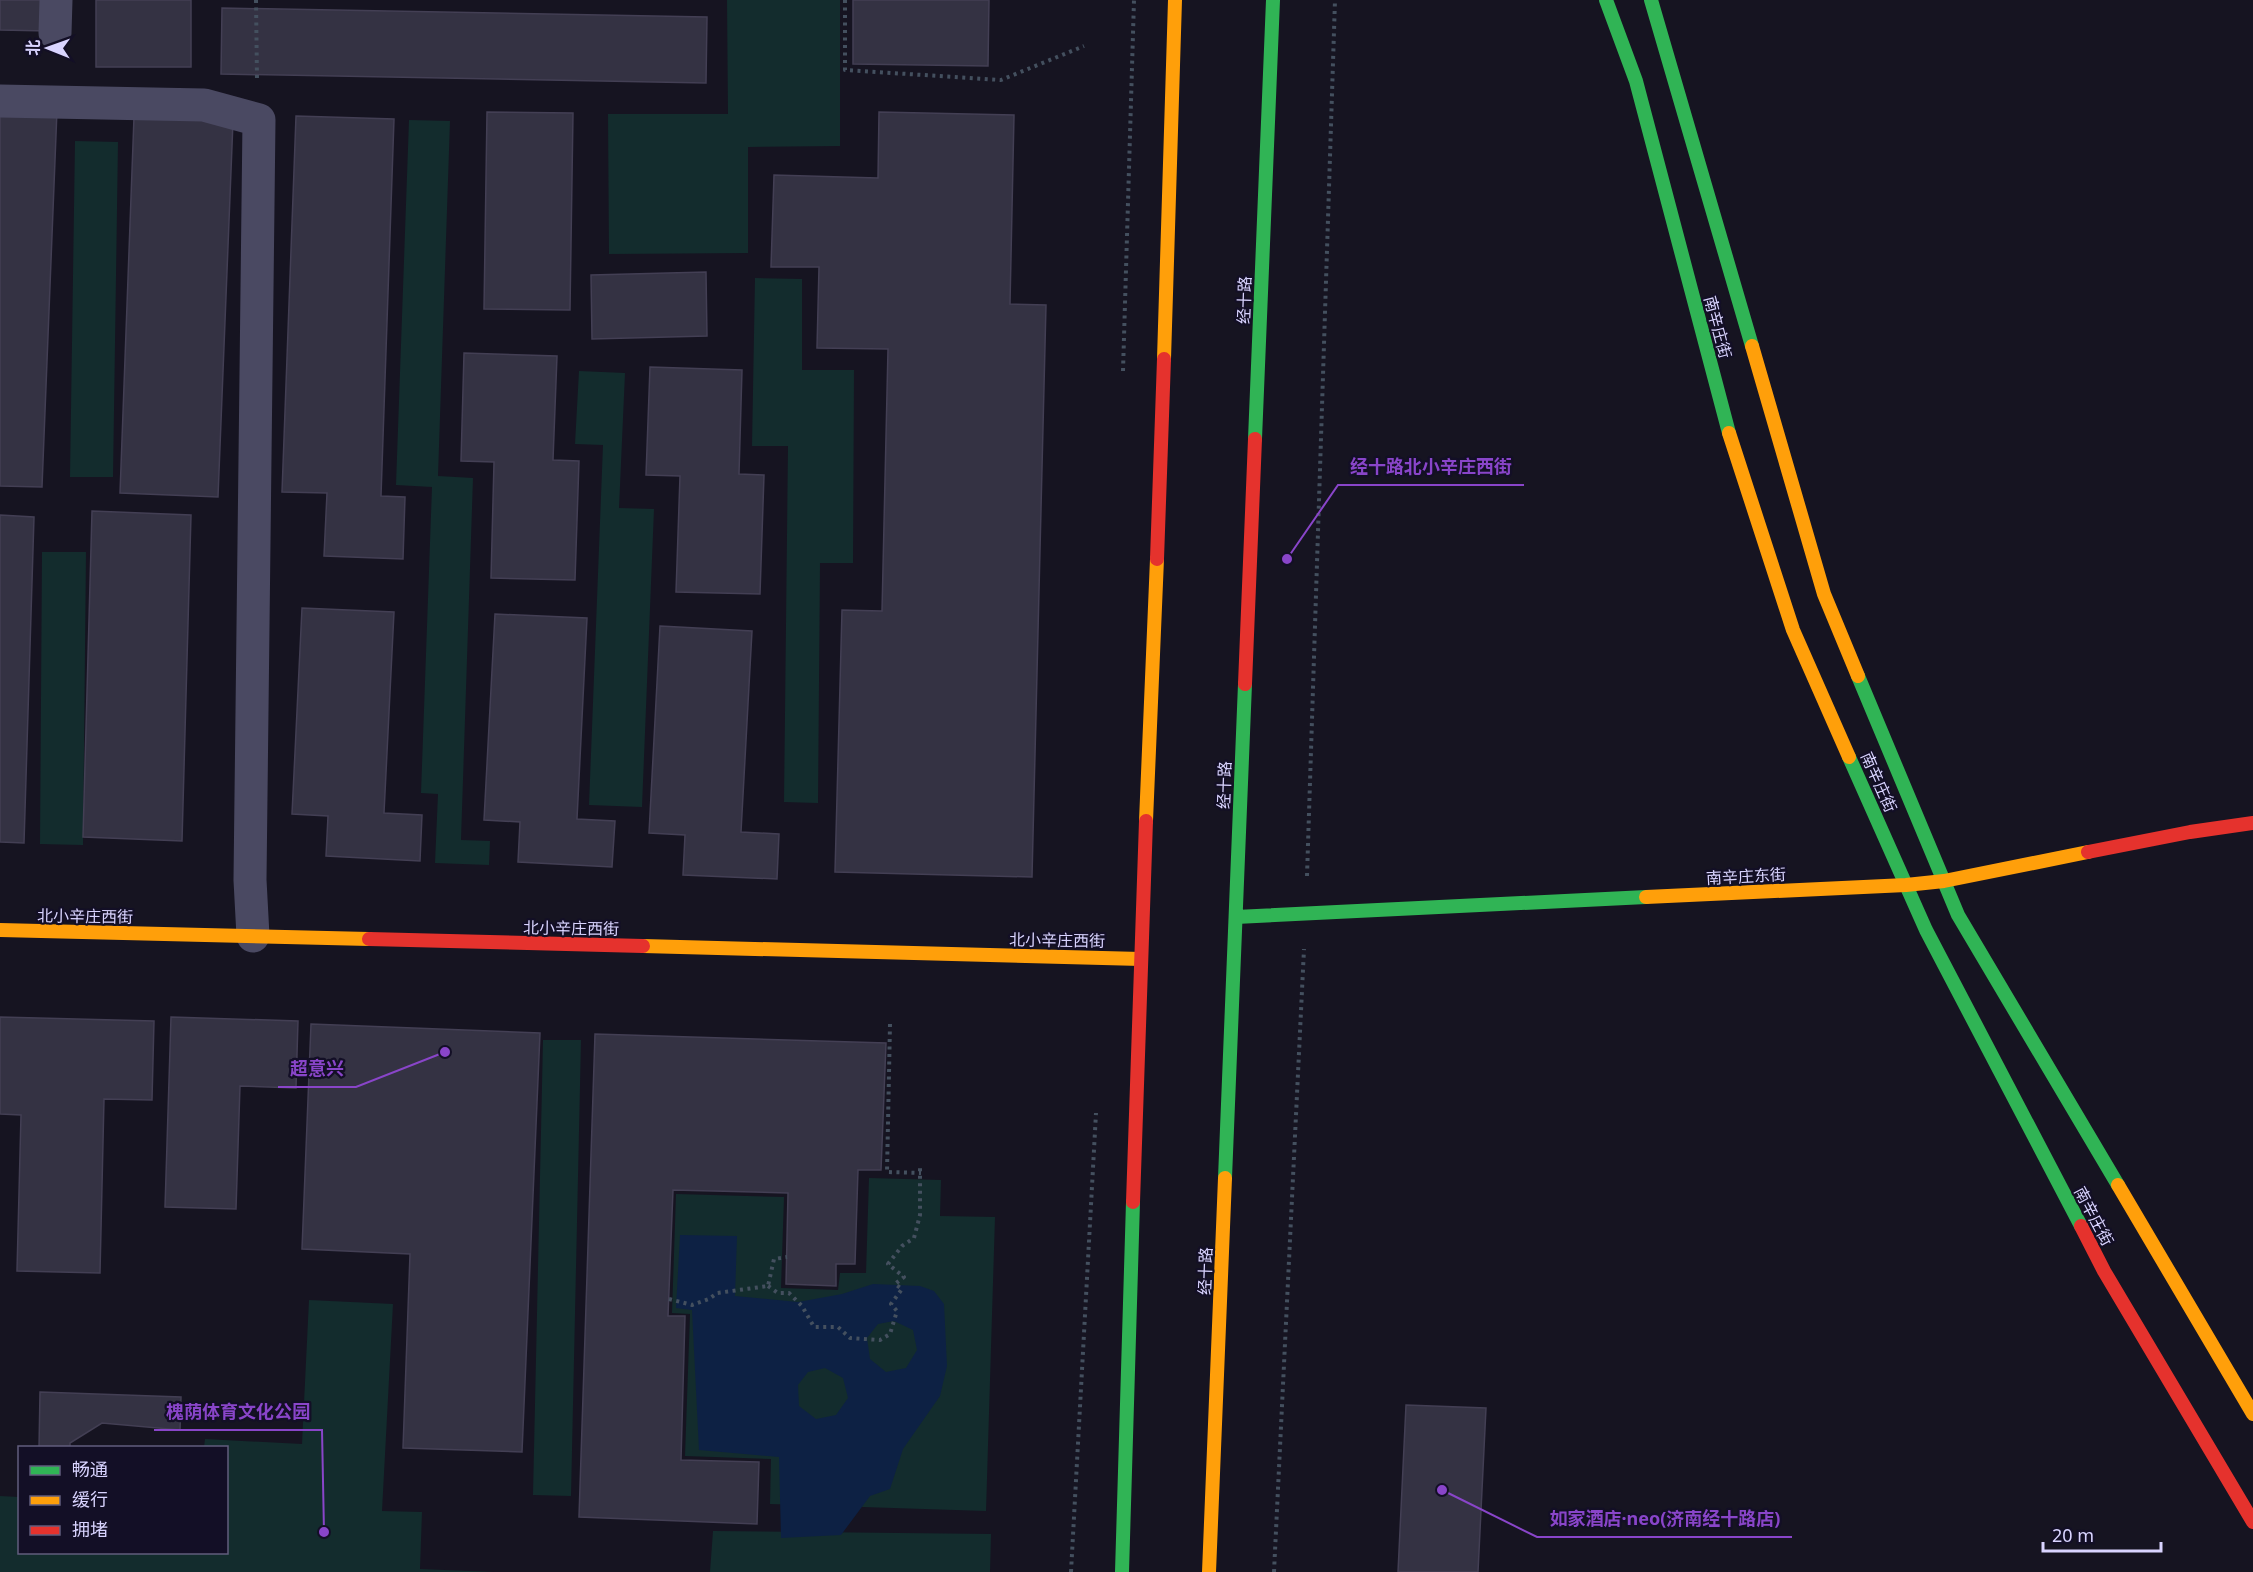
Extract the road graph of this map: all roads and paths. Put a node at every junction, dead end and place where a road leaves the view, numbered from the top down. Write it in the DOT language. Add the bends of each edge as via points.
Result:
graph roads {
  1 [pos="56,0"];
  2 [pos="256,0"];
  3 [pos="845,0"];
  4 [pos="1134,0"];
  5 [pos="1175,0"];
  6 [pos="1272,0"];
  7 [pos="1335,0"];
  8 [pos="1606,0"];
  9 [pos="1651,0"];
  10 [pos="56,33"];
  11 [pos="1084,46"];
  12 [pos="0,101"];
  13 [pos="258,120"];
  14 [pos="1123,379"];
  15 [pos="2253,824"];
  16 [pos="1944,881"];
  17 [pos="1906,885"];
  18 [pos="1305,913"];
  19 [pos="1236,916"];
  20 [pos="0,930"];
  21 [pos="253,936"];
  22 [pos="1141,959"];
  23 [pos="890,1024"];
  24 [pos="1097,1103"];
  25 [pos="920,1167"];
  26 [pos="921,1173"];
  27 [pos="787,1257"];
  28 [pos="768,1286"];
  29 [pos="669,1299"];
  30 [pos="2253,1414"];
  31 [pos="2253,1522"];
  32 [pos="1071,1572"];
  33 [pos="1122,1572"];
  34 [pos="1209,1572"];
  35 [pos="1274,1572"];
  1 -- 10 [label="street"];
  2 -- 13 [label="path"];
  3 -- 11 [label="path" via="845,70 1001,80"];
  4 -- 14 [label="path"];
  5 -- 22 [label="main road"];
  6 -- 19 [label="main road, 经十路"];
  7 -- 18 [label="path"];
  8 -- 17 [label="main road, 南辛庄街" via="1636,81 1734,452 1793,630"];
  9 -- 16 [label="main road, 南辛庄街" via="1824,594"];
  12 -- 13 [label="street" via="204,105"];
  13 -- 21 [label="street" via="250,880"];
  15 -- 16 [label="main road, 南辛庄东街" via="2190,832"];
  16 -- 17 [label="main road, 南辛庄东街"];
  16 -- 30 [label="main road, 南辛庄街" via="1958,915"];
  17 -- 18 [label="main road, 南辛庄东街"];
  17 -- 31 [label="main road, 南辛庄街" via="2104,1271"];
  18 -- 19 [label="main road, 南辛庄东街"];
  18 -- 35 [label="path"];
  19 -- 34 [label="main road, 经十路"];
  20 -- 21 [label="main road, 北小辛庄西街"];
  21 -- 22 [label="main road, 北小辛庄西街"];
  22 -- 33 [label="main road"];
  23 -- 26 [label="path" via="887,1172"];
  24 -- 32 [label="path"];
  25 -- 26 [label="path"];
  26 -- 28 [label="path" via="920,1215 914,1238 888,1264 904,1277 895,1284 902,1289 891,1304 897,1311 886,1338 850,1338 838,1327 814,1327 795,1298"];
  27 -- 28 [label="path" via="774,1259"];
  28 -- 29 [label="path" via="717,1293 692,1305"];
}
